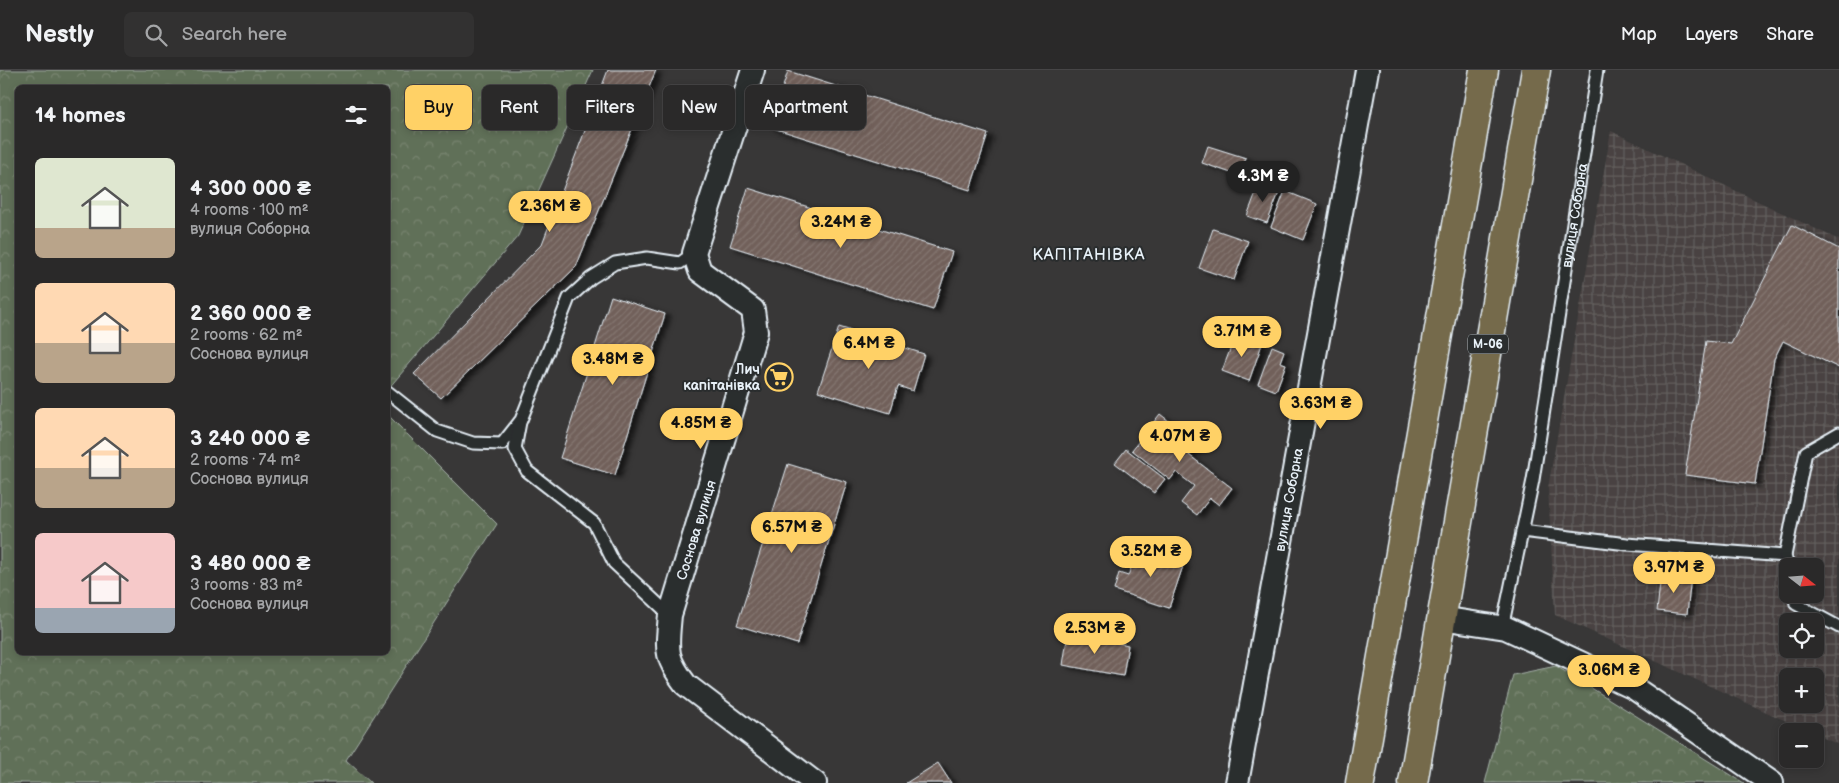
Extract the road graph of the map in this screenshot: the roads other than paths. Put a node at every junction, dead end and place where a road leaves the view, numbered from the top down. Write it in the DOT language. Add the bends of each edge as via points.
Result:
graph roads {
  1 [pos="753,70"];
  2 [pos="1367,70"];
  3 [pos="1484,70"];
  4 [pos="1536,70"];
  5 [pos="1597,70"];
  6 [pos="694,252"];
  7 [pos="390,394"];
  8 [pos="520,420"];
  9 [pos="1839,433"];
  10 [pos="1522,531"];
  11 [pos="1787,558"];
  12 [pos="1779,560"];
  13 [pos="1796,603"];
  14 [pos="670,615"];
  15 [pos="1441,618"];
  16 [pos="1839,627"];
  17 [pos="1502,628"];
  18 [pos="815,783"];
  19 [pos="1237,783"];
  20 [pos="1360,783"];
  21 [pos="1413,783"];
  22 [pos="1772,783"];
  1 -- 6 [label="street"];
  2 -- 19 [label="street, вулиця Соборна"];
  3 -- 20 [label="highway"];
  4 -- 15 [label="highway, М-06"];
  5 -- 10 [label="lane, вулиця Соборна" via="1533,480"];
  6 -- 8 [label="lane" via="680,263 647,258 615,263 591,278 569,298"];
  6 -- 14 [label="street, Соснова вулиця" via="700,271 753,310 756,332"];
  7 -- 8 [label="lane" via="436,431 473,443 502,444"];
  8 -- 14 [label="lane" via="515,449 527,472 594,523 614,563"];
  9 -- 11 [label="lane" via="1806,452"];
  10 -- 12 [label="lane"];
  10 -- 17 [label="lane, вулиця Соборна"];
  13 -- 16 [label="lane"];
  14 -- 18 [label="street, Соснова вулиця" via="667,650 674,670 686,685"];
  15 -- 17 [label="street"];
  15 -- 21 [label="highway, М-06"];
  17 -- 22 [label="street" via="1634,688"];
}
